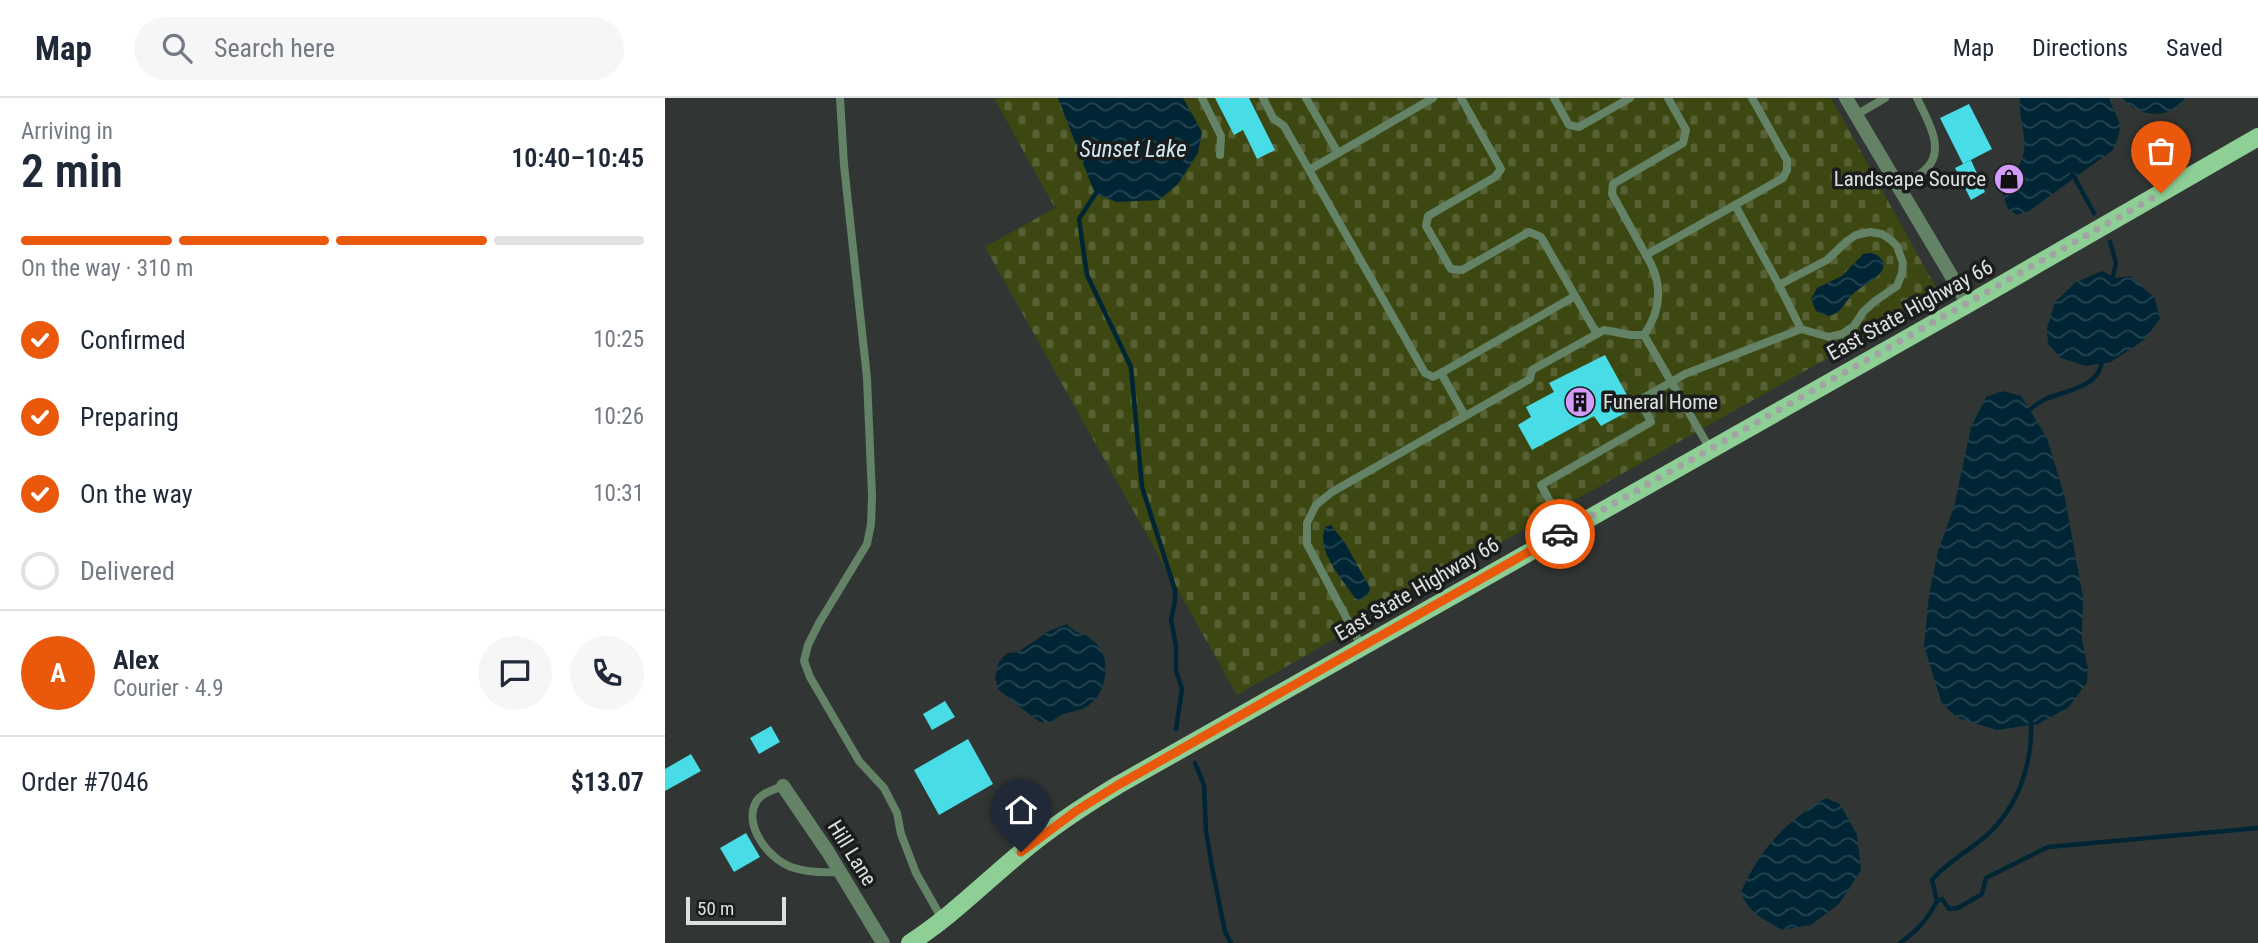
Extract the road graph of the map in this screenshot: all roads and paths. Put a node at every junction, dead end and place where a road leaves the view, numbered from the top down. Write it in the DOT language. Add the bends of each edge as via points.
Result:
graph roads {
  1 [pos="840,98"];
  2 [pos="1202,98"];
  3 [pos="1263,98"];
  4 [pos="1306,98"];
  5 [pos="1433,98"];
  6 [pos="1461,98"];
  7 [pos="1555,98"];
  8 [pos="1630,98"];
  9 [pos="1668,98"];
  10 [pos="1752,98"];
  11 [pos="1846,98"];
  12 [pos="1885,98"];
  13 [pos="1917,98"];
  14 [pos="1856,115"];
  15 [pos="2258,138"];
  16 [pos="1338,153"];
  17 [pos="1220,155"];
  18 [pos="1309,170"];
  19 [pos="1898,186"];
  20 [pos="1735,205"];
  21 [pos="1646,255"];
  22 [pos="1779,285"];
  23 [pos="1575,296"];
  24 [pos="1968,304"];
  25 [pos="1801,329"];
  26 [pos="1597,334"];
  27 [pos="1644,335"];
  28 [pos="1441,373"];
  29 [pos="1672,382"];
  30 [pos="1465,416"];
  31 [pos="1710,449"];
  32 [pos="1566,531"];
  33 [pos="1362,647"];
  34 [pos="783,786"];
  35 [pos="840,872"];
  36 [pos="942,919"];
  37 [pos="883,943"];
  38 [pos="910,943"];
  1 -- 36 [label="lane" via="867,378 871,524 867,544 819,622 804,661 859,761 884,788 916,873"];
  2 -- 17 [label="lane" via="1221,136"];
  3 -- 18 [label="lane"];
  4 -- 16 [label="lane"];
  5 -- 16 [label="lane"];
  6 -- 23 [label="lane" via="1501,169 1428,216 1426,226 1444,258 1451,269 1462,270 1529,232 1541,237"];
  7 -- 8 [label="lane" via="1570,125 1579,127"];
  9 -- 21 [label="lane" via="1686,130 1683,143 1613,184 1612,194"];
  10 -- 20 [label="lane" via="1787,160 1787,170 1783,178"];
  11 -- 14 [label="street"];
  12 -- 14 [label="lane"];
  13 -- 19 [label="lane" via="1935,136 1933,160"];
  14 -- 19 [label="street"];
  15 -- 24 [label="main road, East State Highway 66"];
  16 -- 18 [label="lane"];
  18 -- 28 [label="lane" via="1425,373 1433,377"];
  19 -- 24 [label="street"];
  20 -- 21 [label="lane"];
  20 -- 22 [label="lane"];
  21 -- 27 [label="lane" via="1655,270 1658,291 1653,323"];
  22 -- 25 [label="lane"];
  22 -- 25 [label="lane" via="1827,260 1856,235 1882,234 1897,246 1903,263 1897,286 1863,312 1854,326 1829,337"];
  23 -- 26 [label="lane"];
  23 -- 28 [label="lane"];
  24 -- 31 [label="main road, East State Highway 66"];
  25 -- 29 [label="lane"];
  26 -- 27 [label="lane" via="1604,330"];
  26 -- 30 [label="lane" via="1532,370 1530,379"];
  27 -- 29 [label="lane"];
  28 -- 30 [label="lane"];
  29 -- 31 [label="lane"];
  29 -- 32 [label="lane" via="1640,400 1651,422 1541,485"];
  30 -- 33 [label="lane" via="1332,492 1316,505 1307,523 1307,544"];
  31 -- 32 [label="main road, East State Highway 66"];
  32 -- 33 [label="main road, East State Highway 66"];
  33 -- 36 [label="main road, East State Highway 66" via="1076,811"];
  34 -- 35 [label="street, Hill Lane"];
  34 -- 35 [label="lane" via="754,804 752,821 759,838 789,866"];
  35 -- 37 [label="street, Hill Lane"];
  36 -- 38 [label="main road, East State Highway 66"];
}
